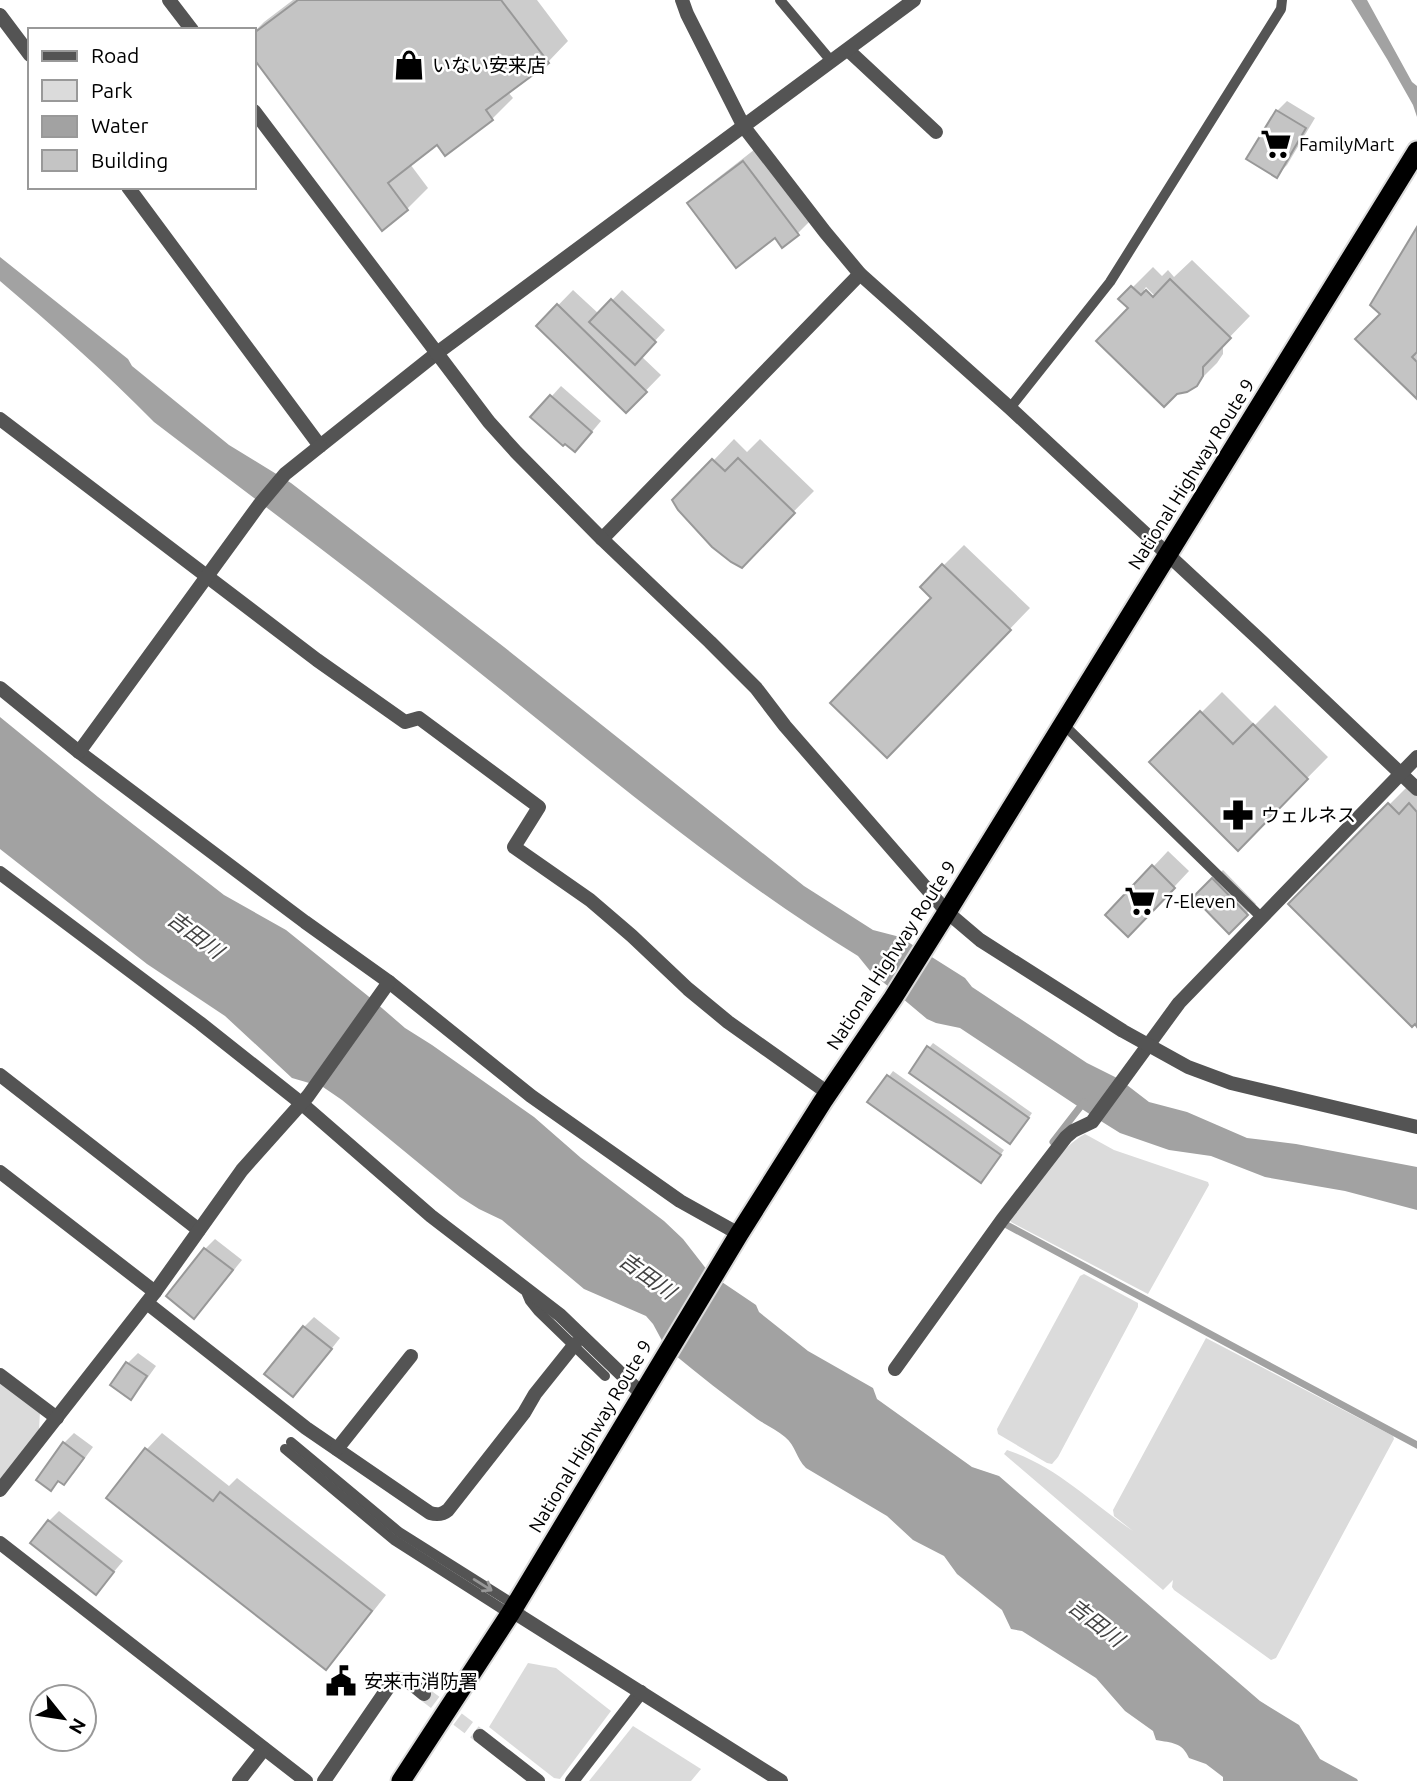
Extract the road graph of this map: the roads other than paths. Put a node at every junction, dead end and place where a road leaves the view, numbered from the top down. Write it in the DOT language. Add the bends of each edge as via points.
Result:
graph roads {
  1 [pos="169,0"];
  2 [pos="681,0"];
  3 [pos="780,0"];
  4 [pos="914,0"];
  5 [pos="1282,0"];
  6 [pos="0,15"];
  7 [pos="190,28"];
  8 [pos="848,50"];
  9 [pos="28,52"];
  10 [pos="832,62"];
  11 [pos="256,114"];
  12 [pos="744,127"];
  13 [pos="936,132"];
  14 [pos="1417,152"];
  15 [pos="129,189"];
  16 [pos="860,274"];
  17 [pos="437,353"];
  18 [pos="1010,408"];
  19 [pos="0,419"];
  20 [pos="320,446"];
  21 [pos="602,539"];
  22 [pos="1168,554"];
  23 [pos="206,575"];
  24 [pos="0,688"];
  25 [pos="1063,724"];
  26 [pos="79,752"];
  27 [pos="1417,757"];
  28 [pos="1401,773"];
  29 [pos="1417,789"];
  30 [pos="0,873"];
  31 [pos="947,912"];
  32 [pos="1261,918"];
  33 [pos="388,982"];
  34 [pos="1147,1045"];
  35 [pos="0,1075"];
  36 [pos="828,1093"];
  37 [pos="305,1099"];
  38 [pos="1417,1127"];
  39 [pos="0,1172"];
  40 [pos="199,1230"];
  41 [pos="734,1242"];
  42 [pos="530,1292"];
  43 [pos="151,1297"];
  44 [pos="575,1344"];
  45 [pos="411,1356"];
  46 [pos="895,1369"];
  47 [pos="0,1375"];
  48 [pos="605,1376"];
  49 [pos="644,1389"];
  50 [pos="57,1418"];
  51 [pos="288,1446"];
  52 [pos="337,1449"];
  53 [pos="0,1490"];
  54 [pos="0,1543"];
  55 [pos="512,1610"];
  56 [pos="641,1692"];
  57 [pos="424,1693"];
  58 [pos="480,1736"];
  59 [pos="264,1749"];
  60 [pos="239,1781"];
  61 [pos="306,1781"];
  62 [pos="324,1781"];
  63 [pos="401,1781"];
  64 [pos="538,1781"];
  65 [pos="572,1781"];
  66 [pos="781,1781"];
  1 -- 7 [label="street"];
  2 -- 12 [label="street"];
  3 -- 10 [label="lane"];
  4 -- 8 [label="street"];
  5 -- 18 [label="lane" via="1281,9 1110,282"];
  6 -- 9 [label="street"];
  8 -- 10 [label="street"];
  8 -- 13 [label="street"];
  10 -- 12 [label="street"];
  11 -- 17 [label="street"];
  12 -- 16 [label="street"];
  12 -- 17 [label="street"];
  14 -- 22 [label="highway, National Highway Route 9"];
  15 -- 20 [label="street"];
  16 -- 18 [label="street"];
  16 -- 21 [label="street"];
  17 -- 20 [label="street"];
  17 -- 21 [label="street" via="489,422"];
  18 -- 22 [label="street"];
  19 -- 23 [label="street"];
  20 -- 23 [label="street" via="285,474"];
  21 -- 31 [label="street" via="756,688"];
  22 -- 25 [label="highway, National Highway Route 9"];
  22 -- 28 [label="street"];
  23 -- 26 [label="street"];
  23 -- 36 [label="street" via="405,722 419,718 539,807 514,847 590,900 728,1022"];
  24 -- 26 [label="street"];
  25 -- 31 [label="highway, National Highway Route 9"];
  25 -- 32 [label="lane"];
  26 -- 33 [label="street"];
  27 -- 28 [label="street"];
  28 -- 29 [label="street"];
  28 -- 32 [label="street"];
  30 -- 37 [label="street"];
  31 -- 34 [label="street" via="981,940"];
  31 -- 36 [label="highway, National Highway Route 9"];
  32 -- 34 [label="street" via="1179,1003"];
  33 -- 37 [label="street"];
  33 -- 41 [label="street" via="531,1096"];
  34 -- 38 [label="street" via="1231,1083"];
  34 -- 46 [label="street" via="1089,1124 1066,1136"];
  35 -- 40 [label="street"];
  36 -- 41 [label="highway, National Highway Route 9"];
  37 -- 40 [label="street" via="242,1170"];
  37 -- 42 [label="street" via="431,1216"];
  39 -- 43 [label="street"];
  40 -- 43 [label="street"];
  41 -- 49 [label="highway, National Highway Route 9"];
  42 -- 44 [label="lane" via="530,1301"];
  42 -- 49 [label="street"];
  43 -- 50 [label="street"];
  43 -- 52 [label="street"];
  44 -- 48 [label="lane"];
  44 -- 52 [label="street" via="444,1513 430,1513"];
  45 -- 52 [label="street"];
  47 -- 50 [label="street"];
  49 -- 55 [label="highway, National Highway Route 9"];
  50 -- 53 [label="street"];
  51 -- 55 [label="lane" via="394,1540"];
  54 -- 59 [label="street"];
  55 -- 56 [label="street"];
  55 -- 63 [label="highway, National Highway Route 9"];
  56 -- 65 [label="street"];
  56 -- 66 [label="street"];
  57 -- 62 [label="street" via="407,1681 394,1679"];
  58 -- 64 [label="street"];
  59 -- 60 [label="street"];
  59 -- 61 [label="street"];
}
